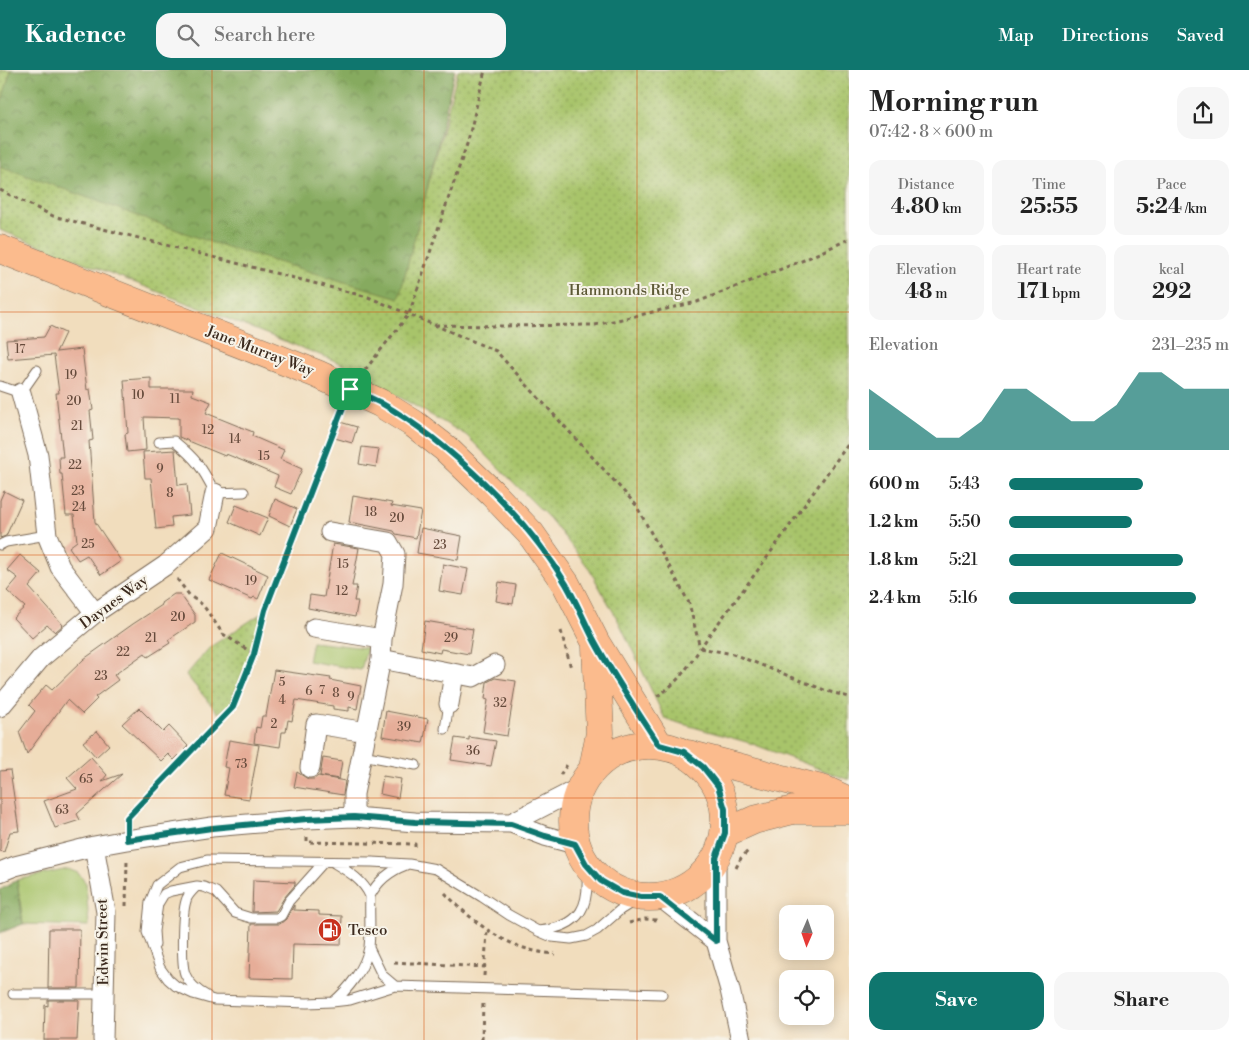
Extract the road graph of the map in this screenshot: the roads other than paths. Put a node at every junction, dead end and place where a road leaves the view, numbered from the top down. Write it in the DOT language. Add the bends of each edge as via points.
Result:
graph roads {
  1 [pos="0,250"];
  2 [pos="37,370"];
  3 [pos="0,386"];
  4 [pos="21,392"];
  5 [pos="159,442"];
  6 [pos="244,492"];
  7 [pos="214,493"];
  8 [pos="330,532"];
  9 [pos="47,535"];
  10 [pos="0,545"];
  11 [pos="95,613"];
  12 [pos="314,628"];
  13 [pos="382,639"];
  14 [pos="596,643"];
  15 [pos="381,660"];
  16 [pos="495,665"];
  17 [pos="454,674"];
  18 [pos="449,704"];
  19 [pos="0,707"];
  20 [pos="445,729"];
  21 [pos="367,732"];
  22 [pos="672,749"];
  23 [pos="362,755"];
  24 [pos="416,765"];
  25 [pos="310,768"];
  26 [pos="581,771"];
  27 [pos="849,801"];
  28 [pos="849,810"];
  29 [pos="354,817"];
  30 [pos="511,824"];
  31 [pos="94,846"];
  32 [pos="580,854"];
  33 [pos="725,855"];
  34 [pos="323,863"];
  35 [pos="334,863"];
  36 [pos="409,864"];
  37 [pos="0,872"];
  38 [pos="197,886"];
  39 [pos="370,896"];
  40 [pos="655,905"];
  41 [pos="538,931"];
  42 [pos="716,941"];
  43 [pos="369,948"];
  44 [pos="155,953"];
  45 [pos="395,986"];
  46 [pos="13,994"];
  47 [pos="104,994"];
  48 [pos="662,994"];
  49 [pos="214,1000"];
  50 [pos="332,1002"];
  51 [pos="102,1040"];
  52 [pos="741,1040"];
  1 -- 14 [label="main road, Jane Murray Way" via="317,374 380,403 414,424 494,494 531,534 566,584"];
  2 -- 4 [label="lane"];
  3 -- 4 [label="lane"];
  4 -- 9 [label="street" via="38,455"];
  5 -- 7 [label="lane" via="174,441 191,455 204,470"];
  6 -- 7 [label="lane"];
  7 -- 11 [label="street, Daynes Way" via="208,528 166,565"];
  8 -- 13 [label="street" via="388,542 395,554 393,584"];
  9 -- 10 [label="lane"];
  9 -- 11 [label="street" via="60,568"];
  11 -- 19 [label="street, Daynes Way" via="41,658"];
  12 -- 13 [label="street"];
  13 -- 15 [label="street"];
  14 -- 22 [label="main road, Jane Murray Way"];
  14 -- 26 [label="main road, Jane Murray Way" via="600,733"];
  15 -- 17 [label="street"];
  15 -- 21 [label="street"];
  16 -- 17 [label="street" via="473,677"];
  17 -- 18 [label="street"];
  18 -- 20 [label="lane"];
  21 -- 23 [label="street"];
  21 -- 25 [label="street" via="316,724"];
  22 -- 26 [label="main road" via="635,745 612,753"];
  22 -- 27 [label="main road" via="825,790"];
  22 -- 33 [label="main road" via="703,767 718,786 725,809"];
  23 -- 24 [label="lane" via="403,767"];
  23 -- 29 [label="street" via="354,794"];
  26 -- 30 [label="street" via="548,805"];
  26 -- 32 [label="main road" via="572,825"];
  28 -- 33 [label="main road" via="793,810 754,820"];
  29 -- 30 [label="street"];
  29 -- 31 [label="street" via="212,828"];
  30 -- 32 [label="street" via="545,836"];
  31 -- 37 [label="street"];
  31 -- 47 [label="street, Edwin Street" via="106,912"];
  32 -- 40 [label="main road" via="601,881"];
  32 -- 41 [label="lane" via="588,881 586,899 567,925"];
  33 -- 40 [label="main road" via="684,889"];
  33 -- 42 [label="street"];
  34 -- 35 [label="lane"];
  34 -- 38 [label="lane" via="277,918 251,918 235,913 216,892"];
  34 -- 44 [label="lane" via="207,860 180,867 162,879 153,893 148,932"];
  35 -- 36 [label="lane"];
  35 -- 39 [label="lane" via="364,884"];
  36 -- 39 [label="lane" via="383,878"];
  36 -- 41 [label="lane" via="436,869"];
  38 -- 44 [label="lane" via="171,891 161,897"];
  38 -- 49 [label="lane" via="188,895 185,906 184,969 191,983"];
  39 -- 43 [label="lane"];
  40 -- 41 [label="lane" via="620,910 586,936 572,939 552,937"];
  40 -- 42 [label="street"];
  42 -- 52 [label="street"];
  43 -- 45 [label="lane" via="382,975"];
  43 -- 50 [label="lane" via="350,986"];
  44 -- 49 [label="lane" via="164,974 176,986"];
  45 -- 48 [label="lane"];
  45 -- 50 [label="lane"];
  46 -- 47 [label="lane"];
  47 -- 51 [label="street, Edwin Street"];
  49 -- 50 [label="lane"];
}
